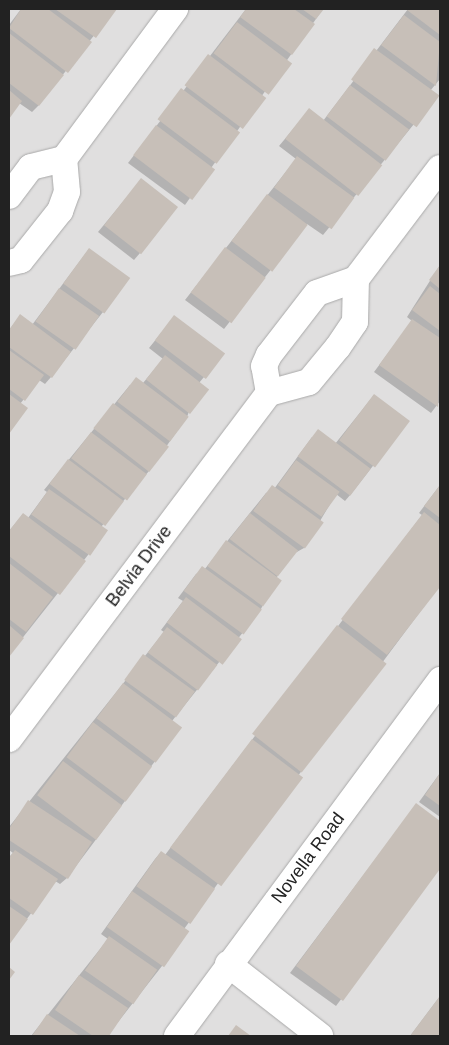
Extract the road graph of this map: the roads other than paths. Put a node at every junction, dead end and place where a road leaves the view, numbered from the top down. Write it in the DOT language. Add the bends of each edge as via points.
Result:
graph roads {
  1 [pos="175,9"];
  2 [pos="64,159"];
  3 [pos="440,168"];
  4 [pos="9,196"];
  5 [pos="9,263"];
  6 [pos="356,279"];
  7 [pos="269,393"];
  8 [pos="440,680"];
  9 [pos="9,739"];
  10 [pos="228,964"];
  11 [pos="177,1036"];
  12 [pos="320,1036"];
  1 -- 2 [label="street"];
  2 -- 4 [label="street" via="31,167"];
  2 -- 5 [label="street" via="67,192 60,211 21,260"];
  3 -- 6 [label="street"];
  6 -- 7 [label="street" via="317,293 269,355 264,366"];
  6 -- 7 [label="street" via="356,322 338,347 309,382"];
  7 -- 9 [label="street, Belvia Drive"];
  8 -- 10 [label="street, Novella Road"];
  10 -- 11 [label="street, Novella Road"];
  10 -- 12 [label="street"];
}
